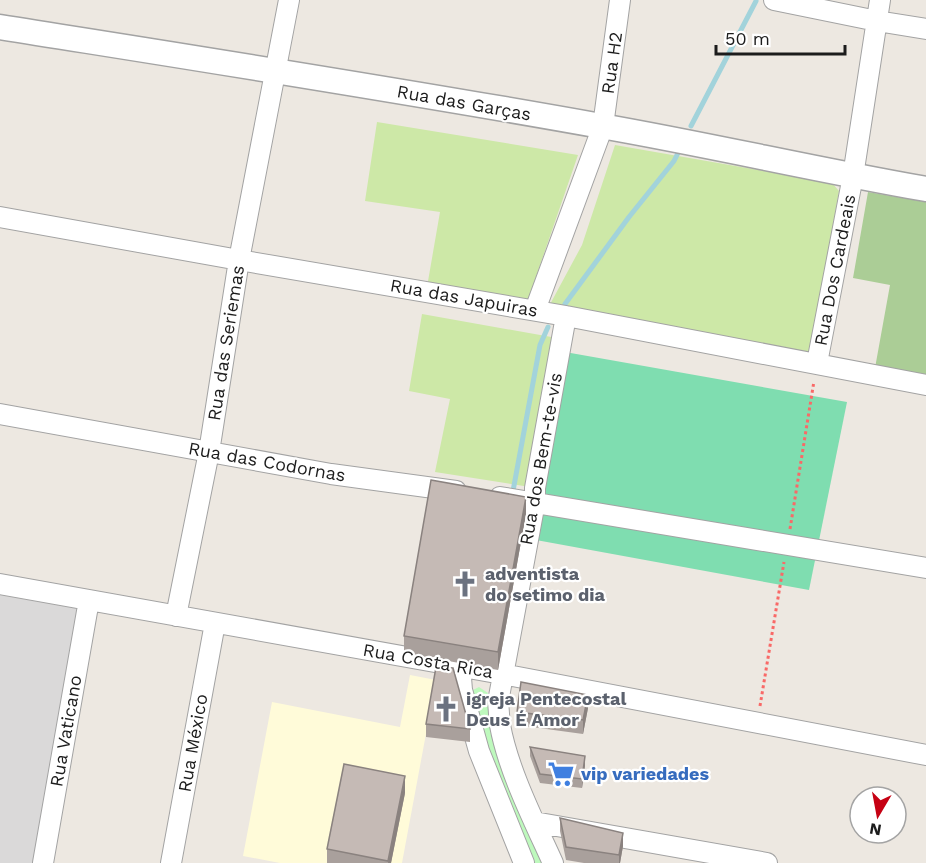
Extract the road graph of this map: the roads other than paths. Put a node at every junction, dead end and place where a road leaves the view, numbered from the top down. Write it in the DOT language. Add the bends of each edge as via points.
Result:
graph roads {
  1 [pos="289,0"];
  2 [pos="620,0"];
  3 [pos="774,0"];
  4 [pos="880,0"];
  5 [pos="877,21"];
  6 [pos="0,27"];
  7 [pos="926,29"];
  8 [pos="275,71"];
  9 [pos="603,126"];
  10 [pos="853,176"];
  11 [pos="926,189"];
  12 [pos="0,217"];
  13 [pos="239,260"];
  14 [pos="535,310"];
  15 [pos="566,316"];
  16 [pos="817,363"];
  17 [pos="926,385"];
  18 [pos="0,414"];
  19 [pos="209,452"];
  20 [pos="535,502"];
  21 [pos="926,568"];
  22 [pos="0,584"];
  23 [pos="89,600"];
  24 [pos="176,616"];
  25 [pos="215,623"];
  26 [pos="460,666"];
  27 [pos="502,674"];
  28 [pos="926,755"];
  29 [pos="534,822"];
  30 [pos="43,863"];
  31 [pos="171,863"];
  32 [pos="524,863"];
  33 [pos="553,863"];
  34 [pos="767,863"];
  1 -- 8 [label="street, Rua das Seriemas"];
  2 -- 9 [label="street, Rua H2"];
  3 -- 5 [label="street"];
  4 -- 5 [label="street, Rua Dos Cardeais"];
  5 -- 7 [label="street"];
  5 -- 10 [label="street, Rua Dos Cardeais"];
  6 -- 8 [label="street, Rua das Garças"];
  8 -- 9 [label="street, Rua das Garças"];
  8 -- 13 [label="street, Rua das Seriemas"];
  9 -- 10 [label="street, Rua das Garças"];
  9 -- 14 [label="street, Rua H2"];
  10 -- 11 [label="street, Rua das Garças"];
  10 -- 16 [label="street, Rua Dos Cardeais"];
  12 -- 13 [label="street, Rua das Japuiras"];
  13 -- 14 [label="street, Rua das Japuiras"];
  13 -- 19 [label="street, Rua das Seriemas"];
  14 -- 15 [label="street, Rua das Japuiras"];
  15 -- 16 [label="street, Rua das Japuiras"];
  15 -- 20 [label="street, Rua dos Bem-te-vis"];
  16 -- 17 [label="street, Rua das Japuiras"];
  18 -- 19 [label="street, Rua das Codornas"];
  19 -- 20 [label="street, Rua das Codornas" via="331,474"];
  19 -- 24 [label="street, Rua das Seriemas"];
  20 -- 21 [label="street, Rua das Codornas"];
  20 -- 27 [label="street, Rua dos Bem-te-vis"];
  22 -- 23 [label="street, Rua Costa Rica"];
  23 -- 24 [label="street, Rua Costa Rica"];
  23 -- 30 [label="street, Rua Vaticano"];
  24 -- 25 [label="street, Rua Costa Rica"];
  25 -- 26 [label="street, Rua Costa Rica"];
  25 -- 31 [label="street, Rua México"];
  26 -- 27 [label="street, Rua Costa Rica"];
  26 -- 32 [label="street" via="462,690 479,751"];
  27 -- 28 [label="street, Rua Costa Rica"];
  27 -- 29 [label="street, Rua dos Bem-te-vis" via="500,725 509,761"];
  29 -- 33 [label="street, Rua dos Bem-te-vis"];
  29 -- 34 [label="street"];
}
